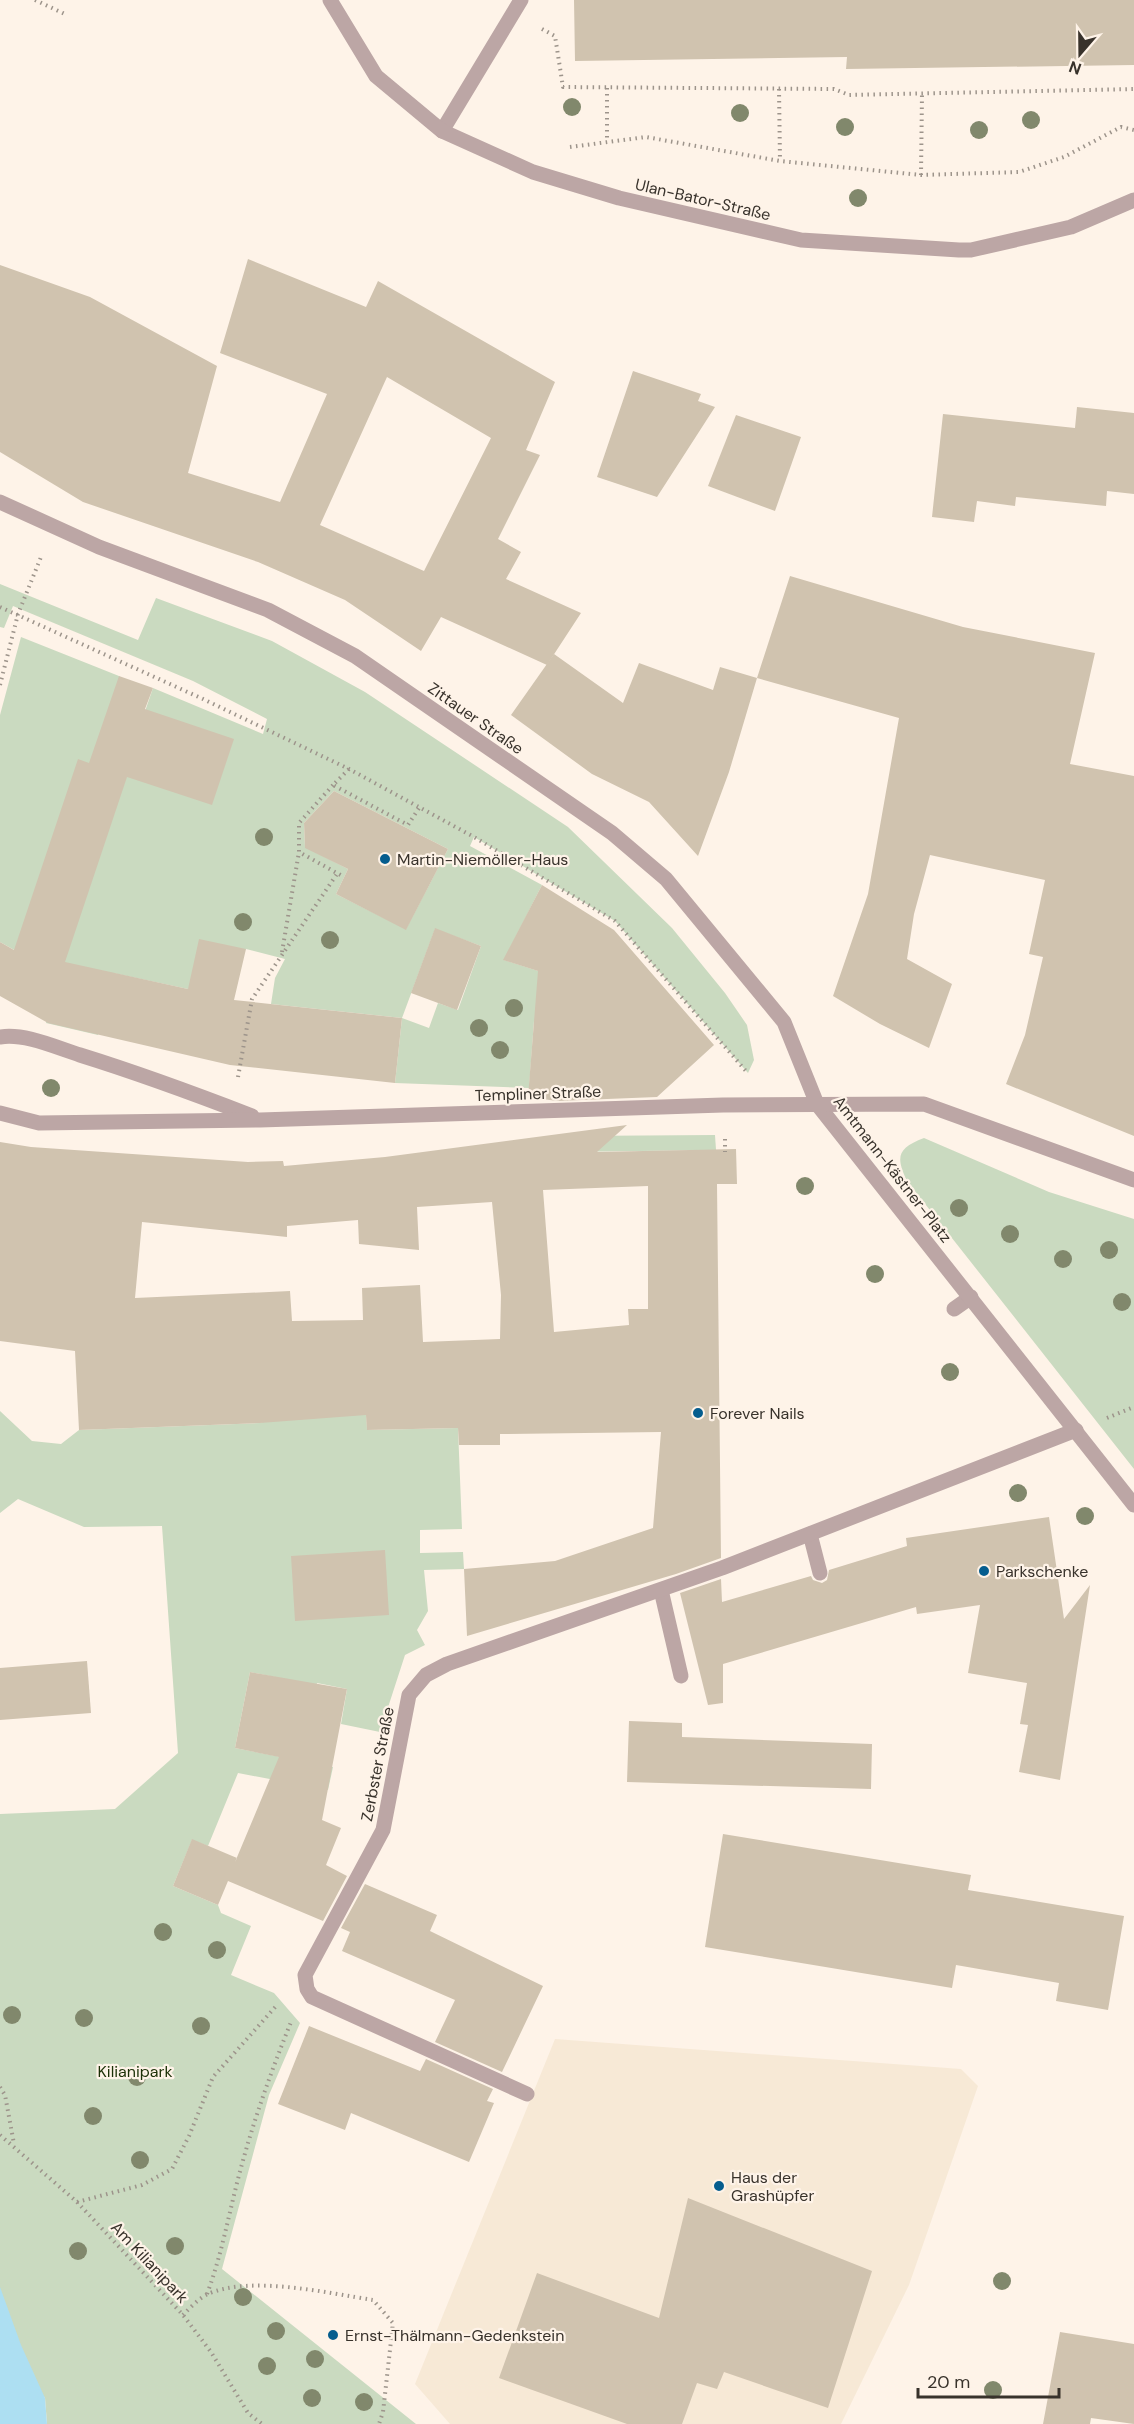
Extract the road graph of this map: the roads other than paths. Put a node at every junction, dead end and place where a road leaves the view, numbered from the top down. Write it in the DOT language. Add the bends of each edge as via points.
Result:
graph roads {
  1 [pos="330,0"];
  2 [pos="521,0"];
  3 [pos="442,131"];
  4 [pos="1134,200"];
  5 [pos="0,502"];
  6 [pos="0,1037"];
  7 [pos="817,1104"];
  8 [pos="0,1113"];
  9 [pos="260,1120"];
  10 [pos="1134,1180"];
  11 [pos="970,1297"];
  12 [pos="954,1309"];
  13 [pos="1076,1430"];
  14 [pos="1134,1505"];
  15 [pos="810,1534"];
  16 [pos="820,1573"];
  17 [pos="661,1590"];
  18 [pos="681,1676"];
  19 [pos="527,2094"];
  1 -- 3 [label="street, Ulan-Bator-Straße" via="376,76"];
  2 -- 3 [label="street"];
  3 -- 4 [label="street, Ulan-Bator-Straße" via="533,172 609,195 801,240 970,250 1071,227"];
  5 -- 7 [label="street, Zittauer Straße" via="99,547 268,610 355,656 612,833 666,879 784,1022"];
  6 -- 9 [label="street, Templiner Straße" via="12,1035 166,1082"];
  7 -- 9 [label="street, Templiner Straße"];
  7 -- 10 [label="street, Amtmann-Kästner-Platz" via="924,1104"];
  7 -- 11 [label="street, Amtmann-Kästner-Platz"];
  8 -- 9 [label="street, Templiner Straße" via="39,1122"];
  11 -- 12 [label="street"];
  11 -- 13 [label="street, Amtmann-Kästner-Platz"];
  13 -- 14 [label="street, Amtmann-Kästner-Platz"];
  13 -- 15 [label="street"];
  15 -- 16 [label="street"];
  15 -- 17 [label="street, Zerbster Straße"];
  17 -- 18 [label="street"];
  17 -- 19 [label="street, Zerbster Straße" via="447,1664 426,1675 409,1695 382,1830 305,1975 312,1997"];
}
